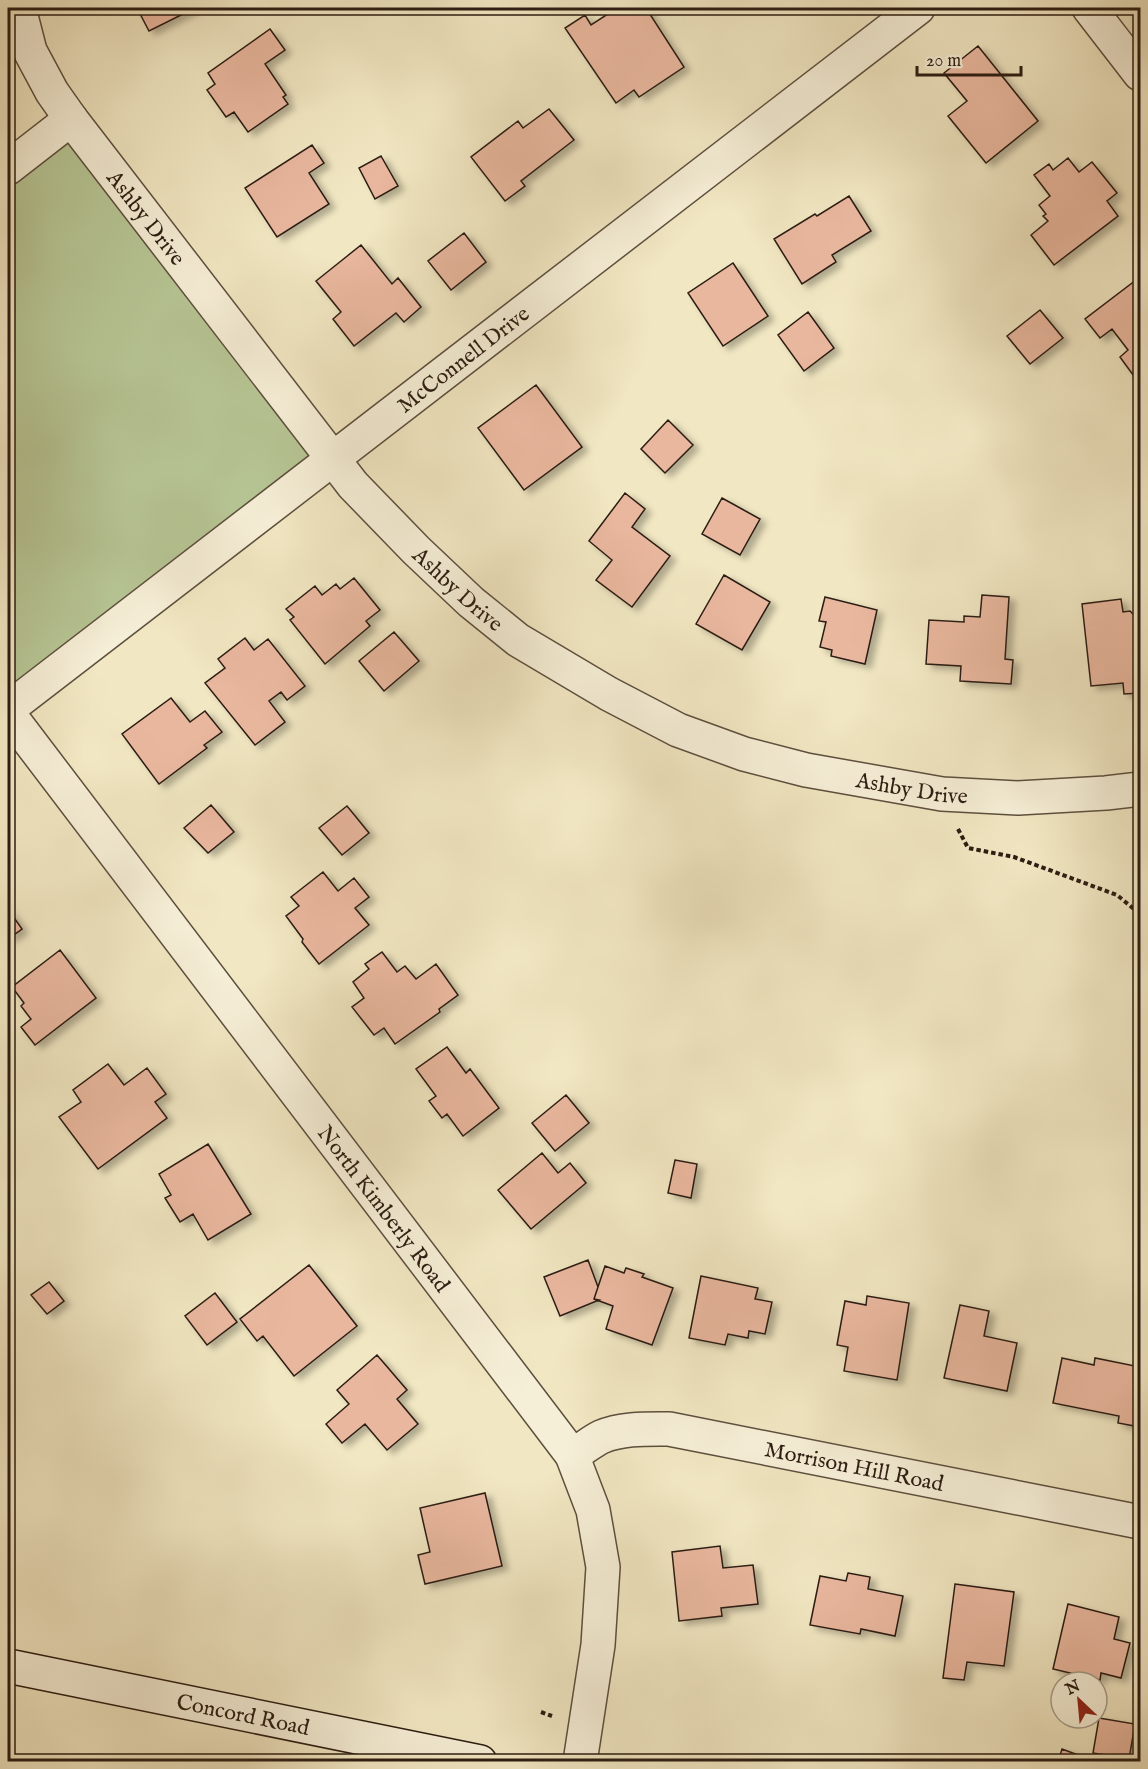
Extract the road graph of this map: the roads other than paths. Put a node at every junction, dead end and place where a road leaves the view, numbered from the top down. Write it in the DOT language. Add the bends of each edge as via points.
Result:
graph roads {
  1 [pos="19,8"];
  2 [pos="918,8"];
  3 [pos="1089,8"];
  4 [pos="1140,74"];
  5 [pos="71,119"];
  6 [pos="8,168"];
  7 [pos="333,457"];
  8 [pos="8,709"];
  9 [pos="8,713"];
  10 [pos="1140,789"];
  11 [pos="572,1455"];
  12 [pos="1140,1522"];
  13 [pos="8,1666"];
  14 [pos="480,1761"];
  15 [pos="580,1761"];
  1 -- 5 [label="street, Ashby Drive" via="30,51"];
  2 -- 7 [label="street, McConnell Drive"];
  3 -- 4 [label="street"];
  5 -- 6 [label="street"];
  5 -- 7 [label="street, Ashby Drive"];
  7 -- 8 [label="street, McConnell Drive"];
  7 -- 10 [label="street, Ashby Drive" via="353,485 416,550 518,640 678,730 744,754 806,770 942,794 1018,798"];
  9 -- 11 [label="street, North Kimberly Road"];
  11 -- 12 [label="street, Morrison Hill Road" via="616,1433 669,1429"];
  11 -- 15 [label="street, North Kimberly Road" via="593,1510 603,1567 598,1645"];
  13 -- 14 [label="street, Concord Road"];
}
